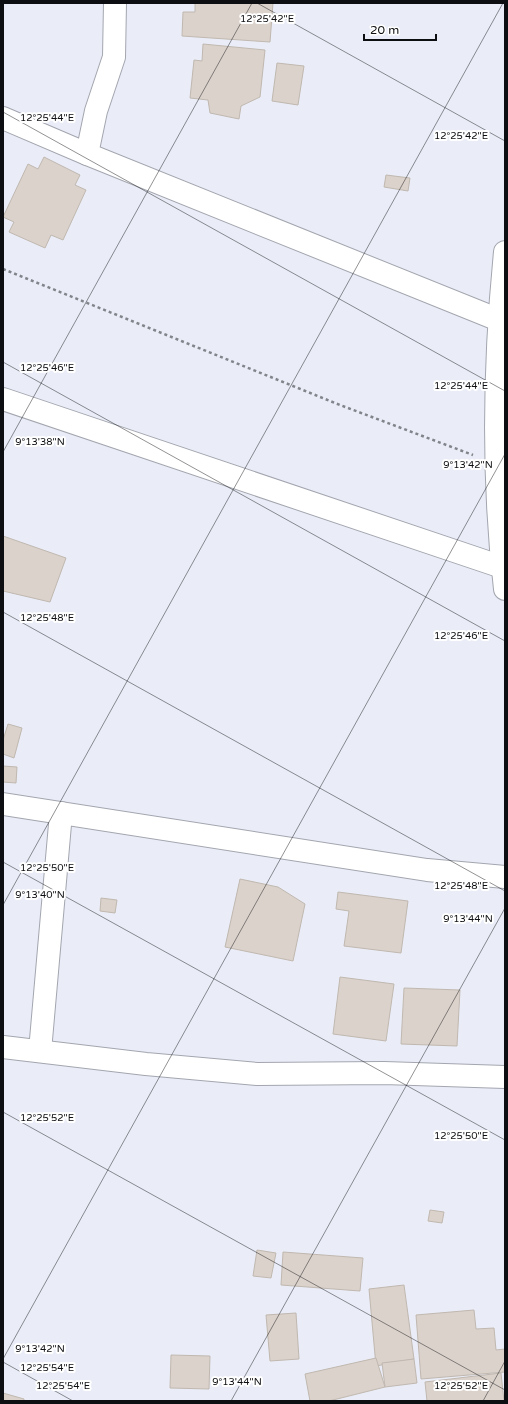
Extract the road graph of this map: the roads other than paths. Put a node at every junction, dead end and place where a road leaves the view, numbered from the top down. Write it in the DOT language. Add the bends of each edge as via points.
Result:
graph roads {
  1 [pos="114,3"];
  2 [pos="3,118"];
  3 [pos="87,154"];
  4 [pos="505,252"];
  5 [pos="499,320"];
  6 [pos="3,399"];
  7 [pos="502,567"];
  8 [pos="505,589"];
  9 [pos="3,804"];
  10 [pos="61,813"];
  11 [pos="505,877"];
  12 [pos="3,1047"];
  13 [pos="40,1051"];
  14 [pos="505,1077"];
  1 -- 3 [label="street" via="114,57 96,111"];
  2 -- 3 [label="street"];
  3 -- 5 [label="street"];
  4 -- 5 [label="street"];
  5 -- 7 [label="street" via="496,464"];
  6 -- 7 [label="street"];
  7 -- 8 [label="street"];
  9 -- 10 [label="street"];
  10 -- 11 [label="street" via="426,870"];
  10 -- 13 [label="street"];
  12 -- 13 [label="street"];
  13 -- 14 [label="street" via="257,1074 384,1073"];
}
